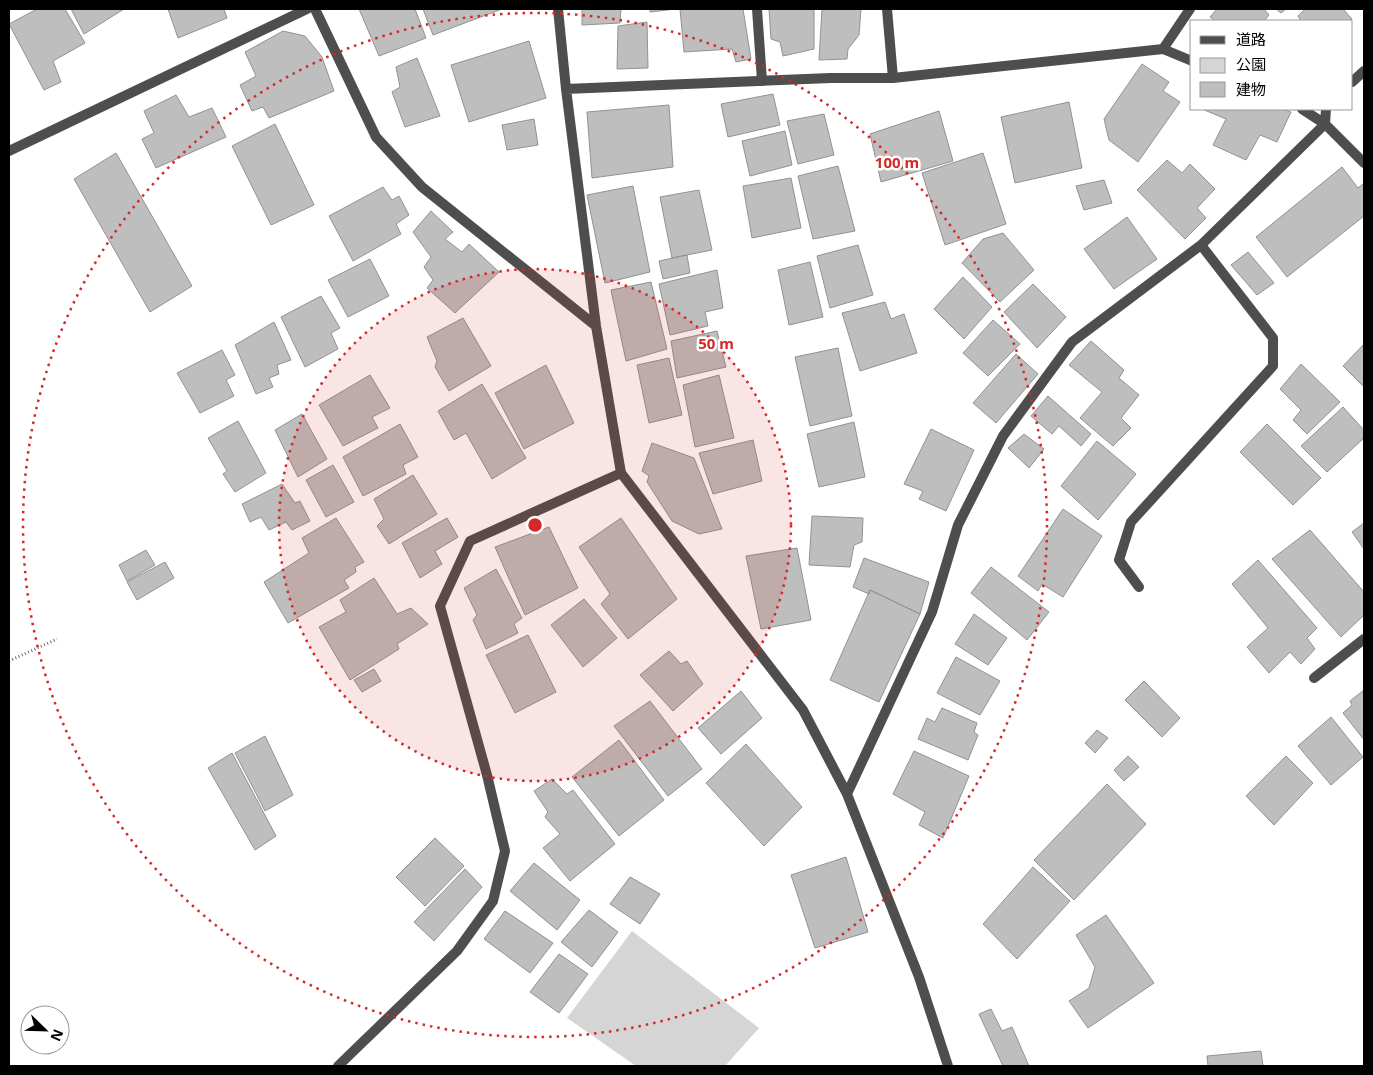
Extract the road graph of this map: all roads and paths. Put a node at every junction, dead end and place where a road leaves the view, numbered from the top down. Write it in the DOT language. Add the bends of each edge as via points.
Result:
graph roads {
  1 [pos="307,9"];
  2 [pos="315,9"];
  3 [pos="558,9"];
  4 [pos="757,9"];
  5 [pos="887,9"];
  6 [pos="1190,9"];
  7 [pos="1163,49"];
  8 [pos="1190,60"];
  9 [pos="1364,71"];
  10 [pos="893,78"];
  11 [pos="762,81"];
  12 [pos="1353,81"];
  13 [pos="566,89"];
  14 [pos="1303,110"];
  15 [pos="1326,110"];
  16 [pos="1324,124"];
  17 [pos="9,151"];
  18 [pos="1364,163"];
  19 [pos="1201,245"];
  20 [pos="596,326"];
  21 [pos="620,473"];
  22 [pos="1139,587"];
  23 [pos="57,639"];
  24 [pos="1364,639"];
  25 [pos="9,661"];
  26 [pos="1314,678"];
  27 [pos="847,794"];
  28 [pos="338,1066"];
  29 [pos="948,1066"];
  1 -- 17 [label="street"];
  2 -- 20 [label="street" via="376,136 422,187"];
  3 -- 13 [label="street"];
  4 -- 11 [label="street"];
  5 -- 10 [label="street"];
  6 -- 7 [label="street"];
  7 -- 8 [label="street"];
  7 -- 10 [label="street"];
  9 -- 12 [label="street"];
  10 -- 11 [label="street"];
  11 -- 13 [label="street"];
  13 -- 20 [label="street"];
  14 -- 16 [label="street"];
  15 -- 16 [label="street"];
  16 -- 18 [label="street"];
  16 -- 19 [label="street"];
  19 -- 22 [label="street" via="1273,338 1273,366 1131,522 1119,560"];
  19 -- 27 [label="street" via="1072,342 1003,436 958,525 932,612"];
  20 -- 21 [label="street"];
  21 -- 27 [label="street" via="803,710"];
  21 -- 28 [label="street" via="470,541 440,606 505,852 493,901 457,950"];
  23 -- 25 [label="path"];
  24 -- 26 [label="street"];
  27 -- 29 [label="street" via="919,977"];
}
